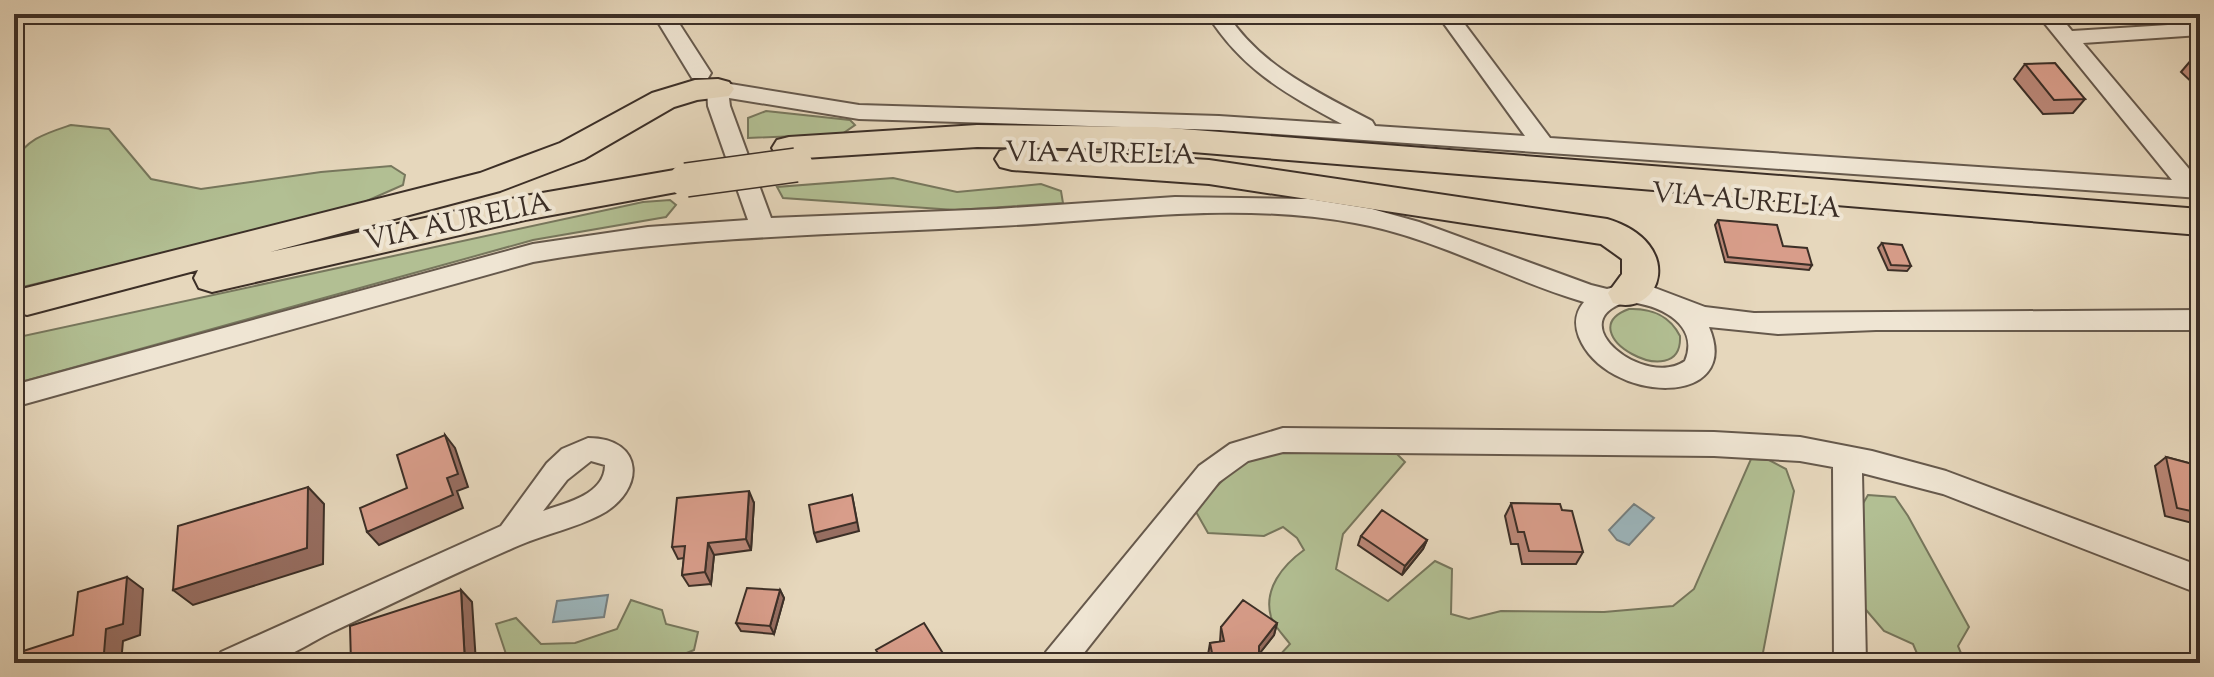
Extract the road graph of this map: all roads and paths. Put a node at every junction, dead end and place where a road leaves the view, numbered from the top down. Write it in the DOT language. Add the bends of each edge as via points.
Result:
graph roads {
  1 [pos="663,14"];
  2 [pos="1217,14"];
  3 [pos="1447,14"];
  4 [pos="2047,14"];
  5 [pos="2200,29"];
  6 [pos="2065,38"];
  7 [pos="709,81"];
  8 [pos="1368,133"];
  9 [pos="1544,146"];
  10 [pos="954,153"];
  11 [pos="793,156"];
  12 [pos="2198,201"];
  13 [pos="763,229"];
  14 [pos="2200,240"];
  15 [pos="1475,251"];
  16 [pos="1616,295"];
  17 [pos="18,309"];
  18 [pos="1681,310"];
  19 [pos="2200,320"];
  20 [pos="1793,325"];
  21 [pos="1588,331"];
  22 [pos="1704,351"];
  23 [pos="14,396"];
  24 [pos="1846,457"];
  25 [pos="511,535"];
  26 [pos="2200,580"];
  27 [pos="232,663"];
  28 [pos="1057,663"];
  29 [pos="1850,663"];
  1 -- 7 [label="street"];
  2 -- 8 [label="street" via="1252,60"];
  3 -- 9 [label="street"];
  4 -- 6 [label="street"];
  5 -- 6 [label="street"];
  6 -- 12 [label="street"];
  7 -- 8 [label="street" via="859,112 1135,118"];
  7 -- 13 [label="street"];
  7 -- 17 [label="highway" via="663,100 572,151 488,183"];
  8 -- 9 [label="street"];
  9 -- 12 [label="street"];
  10 -- 11 [label="highway, VIA AURELIA"];
  10 -- 14 [label="highway, VIA AURELIA" via="1188,156"];
  10 -- 16 [label="highway" via="1209,172 1607,232 1628,242 1643,268 1641,277"];
  11 -- 12 [label="highway, VIA AURELIA" via="977,136 1156,138"];
  11 -- 17 [label="highway, VIA AURELIA, bridge" via="685,171"];
  13 -- 15 [label="street" via="1256,203 1354,214"];
  13 -- 23 [label="street" via="599,241 508,258"];
  15 -- 16 [label="street" via="1565,288"];
  15 -- 21 [label="street" via="1560,301"];
  16 -- 18 [label="street" via="1655,296"];
  16 -- 21 [label="street" via="1594,306"];
  18 -- 20 [label="street" via="1737,323"];
  18 -- 22 [label="street" via="1698,329"];
  19 -- 20 [label="street" via="1873,320"];
  20 -- 22 [label="street" via="1744,333"];
  21 -- 22 [label="street" via="1594,345 1621,369 1658,380 1690,372"];
  24 -- 26 [label="street" via="1946,483"];
  24 -- 28 [label="street" via="1742,444 1268,442 1230,457 1199,484"];
  24 -- 29 [label="street"];
  25 -- 27 [label="street"];
}
